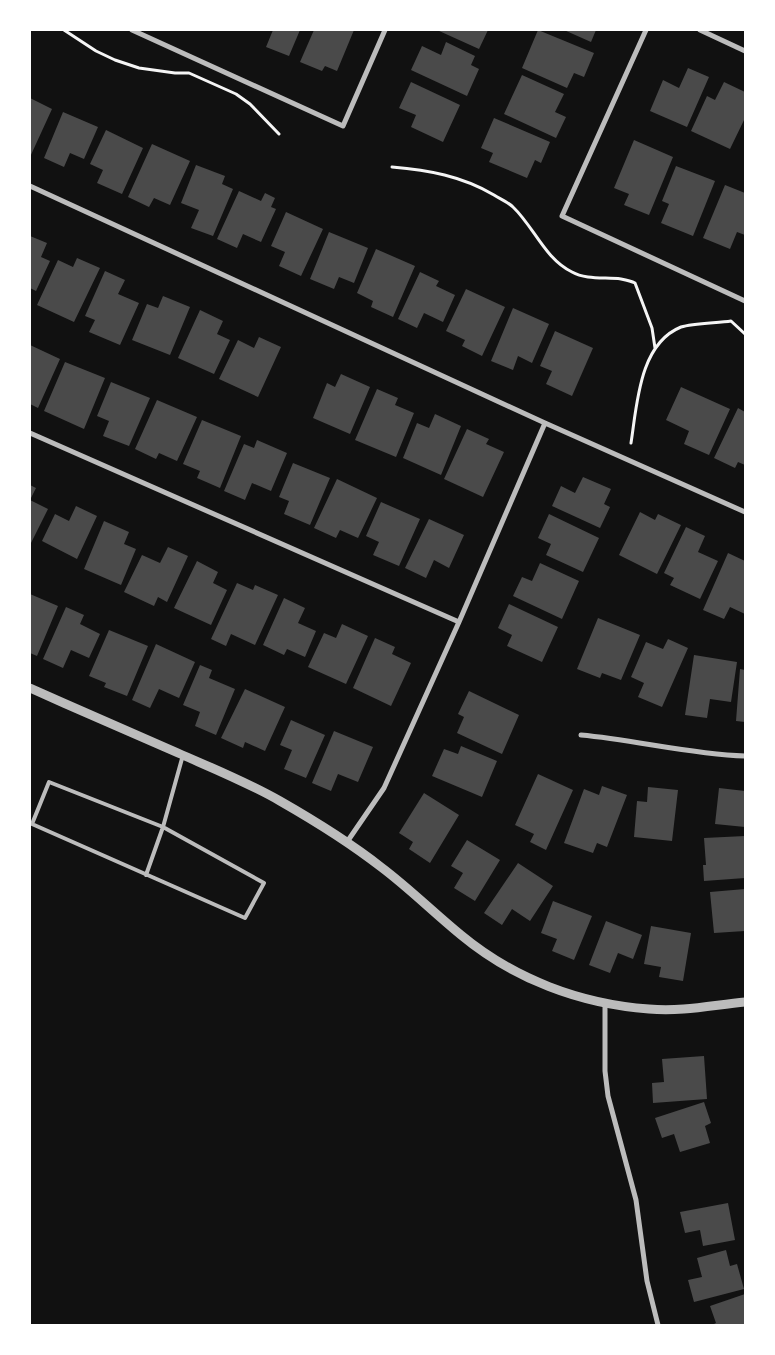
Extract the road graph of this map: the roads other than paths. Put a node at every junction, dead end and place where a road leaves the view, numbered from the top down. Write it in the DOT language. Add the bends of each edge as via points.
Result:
graph roads {
  1 [pos="132,30"];
  2 [pos="385,30"];
  3 [pos="646,30"];
  4 [pos="700,30"];
  5 [pos="745,51"];
  6 [pos="30,186"];
  7 [pos="745,301"];
  8 [pos="545,423"];
  9 [pos="30,433"];
  10 [pos="745,512"];
  11 [pos="459,622"];
  12 [pos="30,688"];
  13 [pos="581,736"];
  14 [pos="183,755"];
  15 [pos="745,756"];
  16 [pos="163,827"];
  17 [pos="347,842"];
  18 [pos="146,875"];
  19 [pos="745,1002"];
  20 [pos="605,1004"];
  21 [pos="658,1325"];
  1 -- 2 [label="street" via="343,126"];
  3 -- 7 [label="street" via="562,216"];
  4 -- 5 [label="street"];
  6 -- 8 [label="street"];
  8 -- 10 [label="street"];
  8 -- 11 [label="street"];
  9 -- 11 [label="street"];
  11 -- 17 [label="street" via="384,788"];
  12 -- 14 [label="street"];
  13 -- 15 [label="street"];
  14 -- 16 [label="lane"];
  14 -- 17 [label="street" via="278,800"];
  16 -- 18 [label="lane"];
  16 -- 18 [label="lane" via="264,883 245,918"];
  16 -- 18 [label="lane" via="50,782 32,824"];
  17 -- 20 [label="street" via="402,884 460,935 498,962 539,983"];
  19 -- 20 [label="street" via="695,1009 650,1010"];
  20 -- 21 [label="street" via="608,1096 636,1200 647,1281"];
}
